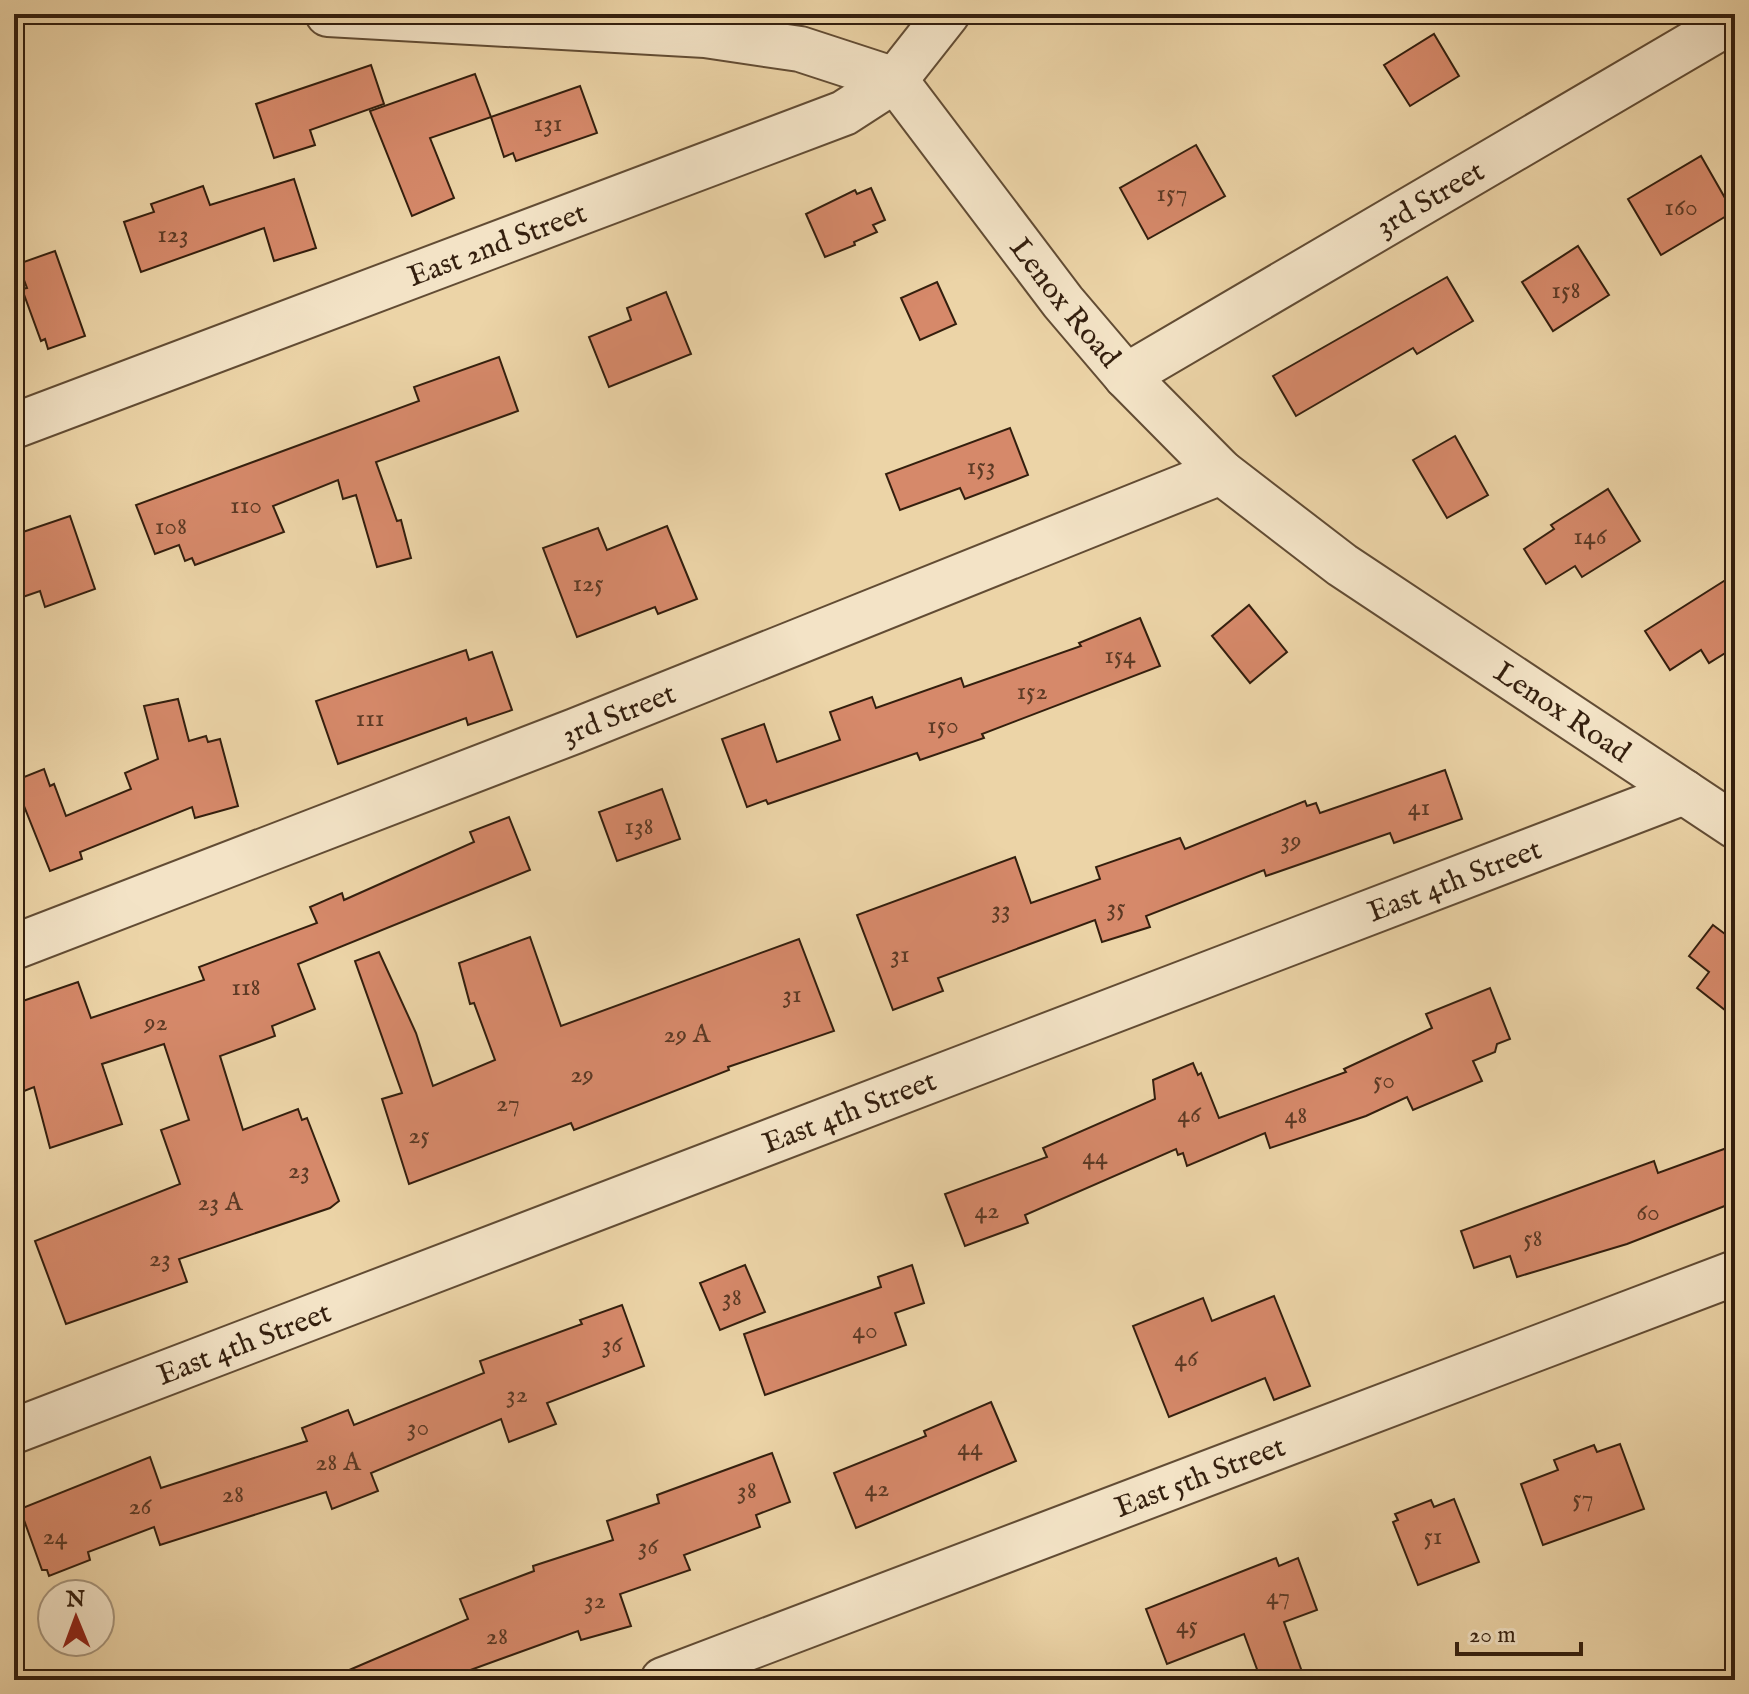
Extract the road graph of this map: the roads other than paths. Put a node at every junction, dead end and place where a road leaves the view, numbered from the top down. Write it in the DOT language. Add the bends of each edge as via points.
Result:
graph roads {
  1 [pos="328,14"];
  2 [pos="947,14"];
  3 [pos="1735,19"];
  4 [pos="895,80"];
  5 [pos="1126,376"];
  6 [pos="14,426"];
  7 [pos="1221,472"];
  8 [pos="1684,792"];
  9 [pos="1735,826"];
  10 [pos="14,947"];
  11 [pos="1735,1273"];
  12 [pos="14,1431"];
  13 [pos="663,1680"];
  1 -- 4 [label="street" via="705,35 800,49"];
  2 -- 4 [label="street, East 2nd Street"];
  3 -- 5 [label="street, 3rd Street"];
  4 -- 5 [label="street, Lenox Road" via="1063,302"];
  4 -- 6 [label="street, East 2nd Street" via="844,113"];
  5 -- 7 [label="street, Lenox Road"];
  7 -- 8 [label="street, Lenox Road" via="1342,565"];
  7 -- 10 [label="street, 3rd Street" via="590,725"];
  8 -- 9 [label="street, Lenox Road"];
  8 -- 12 [label="street, East 4th Street"];
  11 -- 13 [label="street, East 5th Street"];
}
